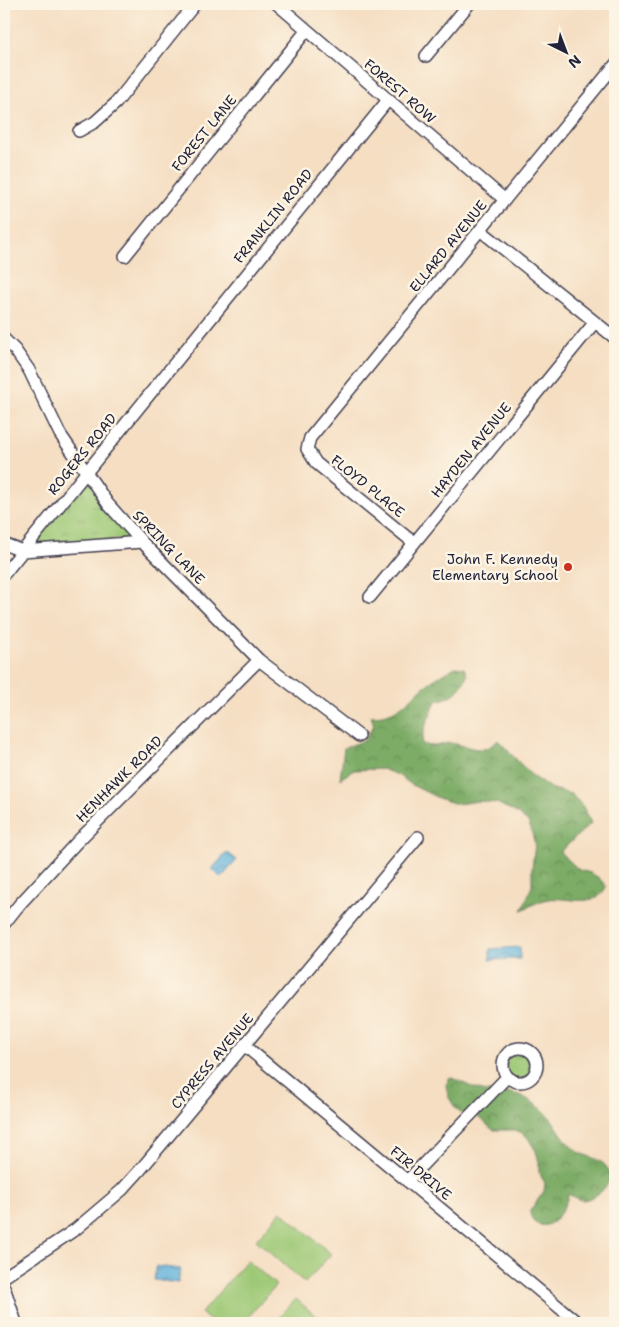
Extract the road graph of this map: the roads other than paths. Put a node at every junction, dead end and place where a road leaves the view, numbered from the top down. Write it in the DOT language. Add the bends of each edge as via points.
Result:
graph roads {
  1 [pos="195,4"];
  2 [pos="277,4"];
  3 [pos="469,4"];
  4 [pos="307,30"];
  5 [pos="426,56"];
  6 [pos="615,65"];
  7 [pos="388,100"];
  8 [pos="79,131"];
  9 [pos="505,200"];
  10 [pos="480,230"];
  11 [pos="125,256"];
  12 [pos="595,322"];
  13 [pos="615,338"];
  14 [pos="4,339"];
  15 [pos="183,352"];
  16 [pos="307,449"];
  17 [pos="87,472"];
  18 [pos="142,542"];
  19 [pos="414,543"];
  20 [pos="4,544"];
  21 [pos="22,551"];
  22 [pos="4,574"];
  23 [pos="370,597"];
  24 [pos="259,660"];
  25 [pos="359,736"];
  26 [pos="418,837"];
  27 [pos="4,924"];
  28 [pos="244,1045"];
  29 [pos="507,1076"];
  30 [pos="407,1181"];
  31 [pos="4,1276"];
  32 [pos="4,1288"];
  33 [pos="16,1323"];
  34 [pos="578,1323"];
  1 -- 8 [label="street" via="116,102 95,122"];
  2 -- 4 [label="street, FOREST ROW"];
  3 -- 5 [label="street"];
  4 -- 7 [label="street, FOREST ROW"];
  4 -- 11 [label="street, FOREST LANE"];
  6 -- 9 [label="street, ELLARD AVENUE"];
  7 -- 9 [label="street, FOREST ROW"];
  7 -- 15 [label="street, FRANKLIN ROAD"];
  9 -- 10 [label="street, ELLARD AVENUE"];
  10 -- 12 [label="street"];
  10 -- 16 [label="street, ELLARD AVENUE" via="310,438"];
  12 -- 13 [label="street"];
  12 -- 19 [label="street, HAYDEN AVENUE"];
  14 -- 17 [label="street, SPRING LANE" via="29,370 60,434"];
  15 -- 17 [label="street, ROGERS ROAD"];
  16 -- 19 [label="street, FLOYD PLACE" via="316,463"];
  17 -- 18 [label="street, SPRING LANE" via="108,504"];
  17 -- 21 [label="street, ROGERS ROAD"];
  18 -- 21 [label="street"];
  18 -- 24 [label="street, SPRING LANE"];
  19 -- 23 [label="street, HAYDEN AVENUE"];
  20 -- 21 [label="street"];
  21 -- 22 [label="street, ROGERS ROAD"];
  24 -- 25 [label="street, SPRING LANE"];
  24 -- 27 [label="street, HENHAWK ROAD" via="77,842"];
  26 -- 28 [label="street, CYPRESS AVENUE"];
  28 -- 30 [label="street, FIR DRIVE"];
  28 -- 31 [label="street, CYPRESS AVENUE" via="122,1190 76,1230"];
  29 -- 30 [label="street"];
  30 -- 34 [label="street, FIR DRIVE"];
  32 -- 33 [label="street"];
}
